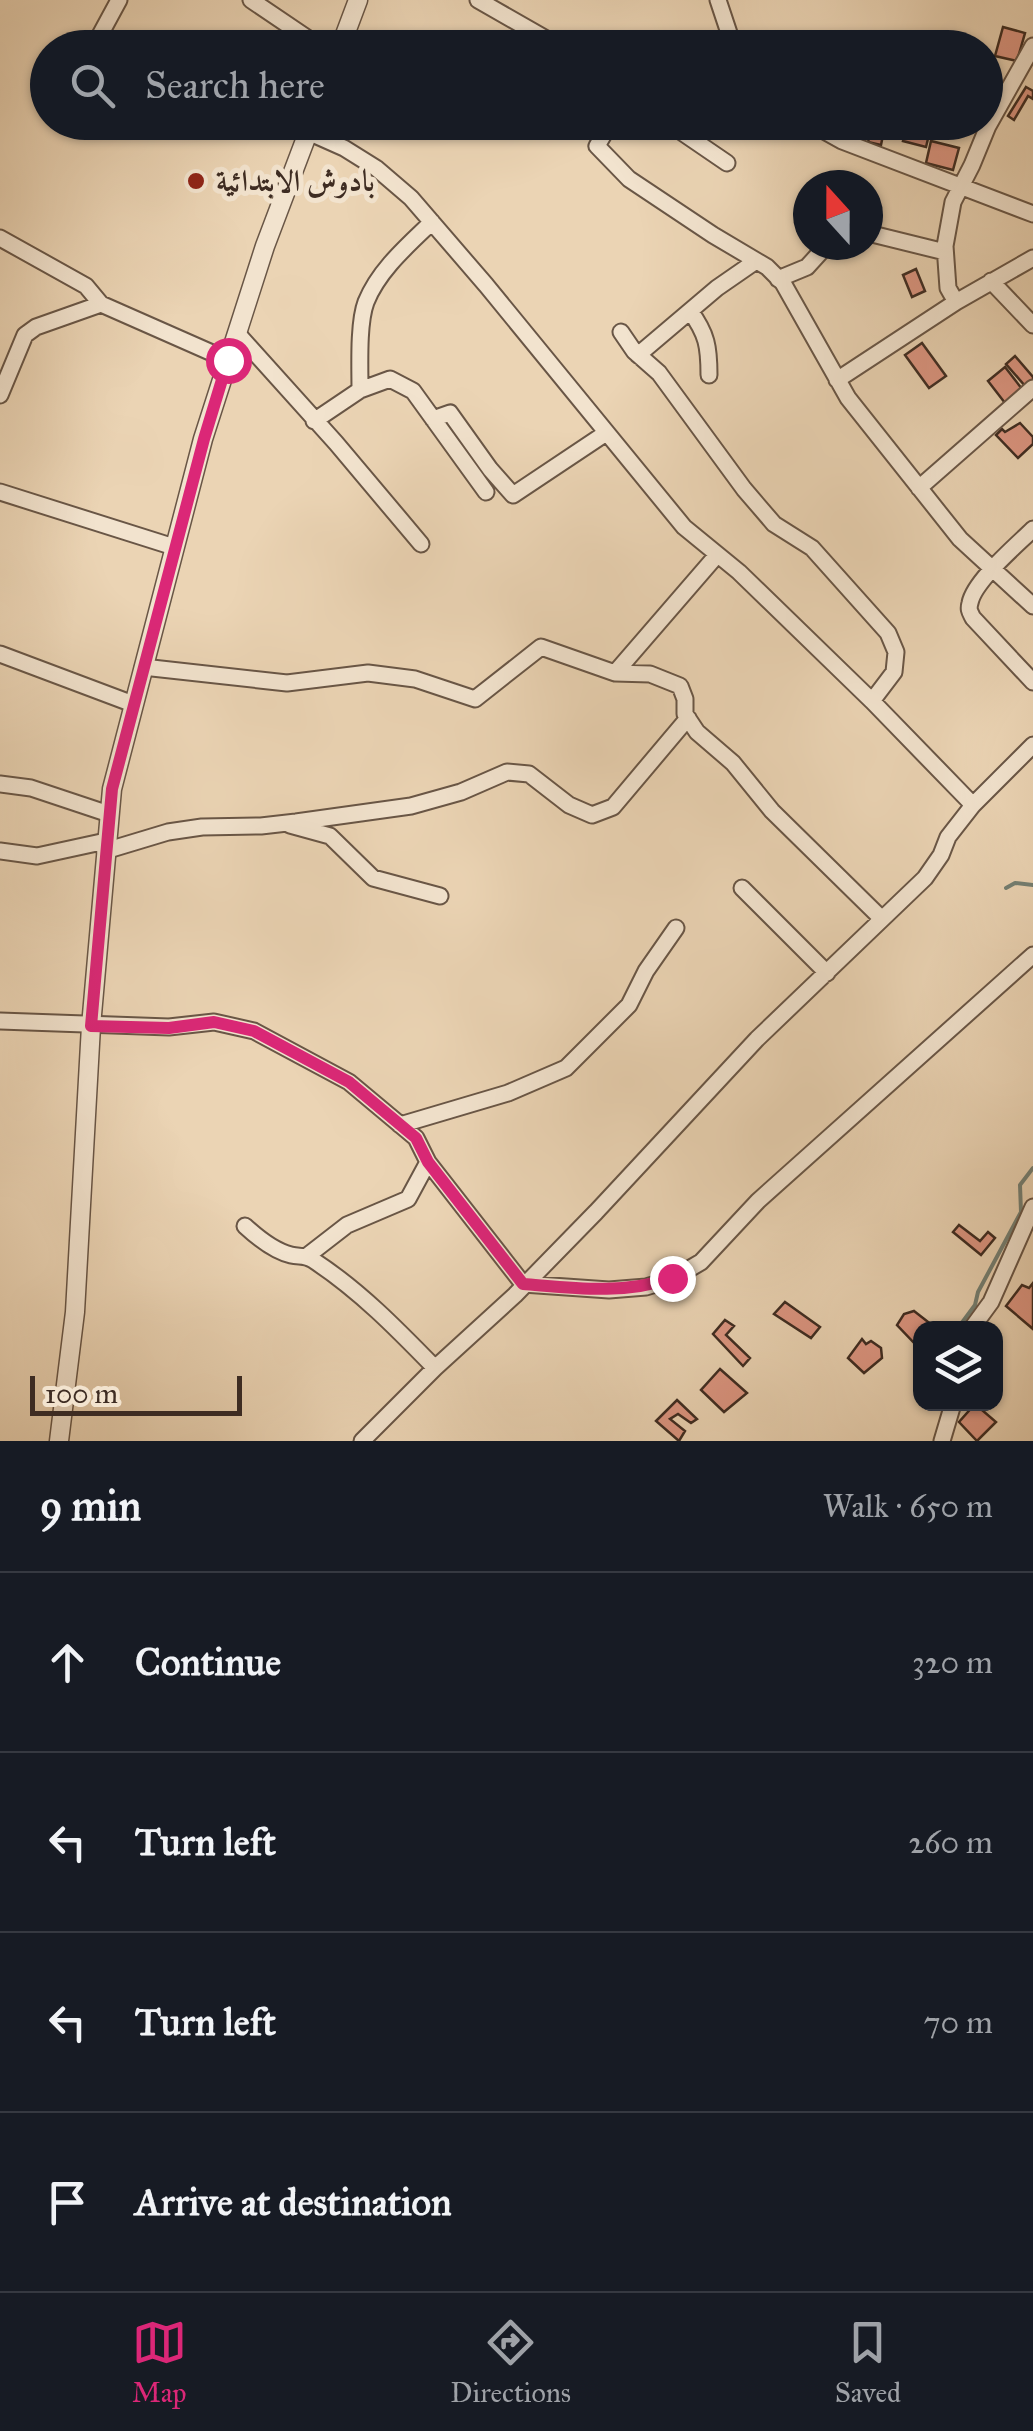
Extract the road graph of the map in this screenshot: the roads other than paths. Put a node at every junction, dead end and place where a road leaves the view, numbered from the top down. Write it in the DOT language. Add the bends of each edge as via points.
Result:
graph roads {
  1 [pos="119,0"];
  2 [pos="250,0"];
  3 [pos="358,0"];
  4 [pos="478,0"];
  5 [pos="718,0"];
  6 [pos="103,30"];
  7 [pos="295,30"];
  8 [pos="347,30"];
  9 [pos="530,30"];
  10 [pos="728,30"];
  11 [pos="1033,46"];
  12 [pos="1003,99"];
  13 [pos="305,140"];
  14 [pos="331,140"];
  15 [pos="600,140"];
  16 [pos="693,140"];
  17 [pos="842,140"];
  18 [pos="982,140"];
  19 [pos="728,163"];
  20 [pos="961,186"];
  21 [pos="1033,214"];
  22 [pos="432,222"];
  23 [pos="883,237"];
  24 [pos="0,238"];
  25 [pos="945,252"];
  26 [pos="1033,258"];
  27 [pos="814,260"];
  28 [pos="756,261"];
  29 [pos="778,278"];
  30 [pos="990,282"];
  31 [pos="956,302"];
  32 [pos="101,304"];
  33 [pos="690,311"];
  34 [pos="1033,324"];
  35 [pos="237,332"];
  36 [pos="621,332"];
  37 [pos="638,355"];
  38 [pos="228,360"];
  39 [pos="709,374"];
  40 [pos="837,380"];
  41 [pos="1033,388"];
  42 [pos="360,390"];
  43 [pos="0,396"];
  44 [pos="434,419"];
  45 [pos="314,420"];
  46 [pos="606,433"];
  47 [pos="919,488"];
  48 [pos="0,492"];
  49 [pos="486,492"];
  50 [pos="1033,529"];
  51 [pos="420,544"];
  52 [pos="174,547"];
  53 [pos="718,555"];
  54 [pos="992,569"];
  55 [pos="1033,606"];
  56 [pos="0,654"];
  57 [pos="143,668"];
  58 [pos="615,673"];
  59 [pos="1033,682"];
  60 [pos="872,701"];
  61 [pos="133,704"];
  62 [pos="688,718"];
  63 [pos="1033,744"];
  64 [pos="0,784"];
  65 [pos="973,805"];
  66 [pos="109,814"];
  67 [pos="283,823"];
  68 [pos="106,846"];
  69 [pos="0,850"];
  70 [pos="742,888"];
  71 [pos="440,896"];
  72 [pos="882,919"];
  73 [pos="676,928"];
  74 [pos="1033,955"];
  75 [pos="826,973"];
  76 [pos="0,1021"];
  77 [pos="91,1026"];
  78 [pos="400,1125"];
  79 [pos="428,1162"];
  80 [pos="1033,1207"];
  81 [pos="245,1226"];
  82 [pos="307,1256"];
  83 [pos="523,1284"];
  84 [pos="977,1321"];
  85 [pos="436,1368"];
  86 [pos="951,1411"];
  87 [pos="59,1441"];
  88 [pos="362,1441"];
  89 [pos="942,1441"];
  1 -- 6 [label="street"];
  2 -- 7 [label="street"];
  3 -- 8 [label="street"];
  4 -- 9 [label="street"];
  5 -- 10 [label="street"];
  11 -- 12 [label="street"];
  13 -- 35 [label="street"];
  14 -- 22 [label="street" via="376,168"];
  15 -- 28 [label="street" via="597,146 628,178"];
  16 -- 19 [label="street"];
  17 -- 20 [label="street"];
  18 -- 20 [label="street"];
  20 -- 21 [label="street"];
  20 -- 25 [label="street"];
  22 -- 42 [label="street" via="394,257 364,305"];
  22 -- 46 [label="street"];
  23 -- 25 [label="street"];
  24 -- 32 [label="street" via="86,286"];
  25 -- 31 [label="street"];
  26 -- 30 [label="street"];
  27 -- 29 [label="street"];
  28 -- 29 [label="street"];
  28 -- 33 [label="street"];
  29 -- 40 [label="street"];
  30 -- 31 [label="street"];
  30 -- 34 [label="street"];
  31 -- 40 [label="street"];
  32 -- 38 [label="street"];
  32 -- 43 [label="street" via="25,335"];
  33 -- 37 [label="street"];
  33 -- 39 [label="street" via="709,346"];
  35 -- 38 [label="street"];
  35 -- 45 [label="street"];
  36 -- 37 [label="street"];
  37 -- 60 [label="street" via="659,372 774,524 812,548 888,633 896,652 894,672"];
  38 -- 52 [label="street"];
  40 -- 47 [label="street"];
  41 -- 47 [label="street"];
  42 -- 44 [label="street" via="390,379 413,391"];
  42 -- 45 [label="street"];
  44 -- 46 [label="street" via="450,413 513,495"];
  44 -- 49 [label="street"];
  45 -- 51 [label="street"];
  46 -- 53 [label="street" via="684,527"];
  47 -- 54 [label="street"];
  48 -- 52 [label="street"];
  50 -- 54 [label="street"];
  52 -- 57 [label="street"];
  53 -- 58 [label="street"];
  53 -- 60 [label="street"];
  54 -- 55 [label="street"];
  54 -- 59 [label="street" via="968,608"];
  56 -- 61 [label="street"];
  57 -- 58 [label="street" via="287,682 368,673 416,679 475,699 541,647"];
  57 -- 61 [label="street"];
  58 -- 62 [label="street" via="650,674 680,686"];
  60 -- 65 [label="street"];
  61 -- 66 [label="street"];
  62 -- 67 [label="street" via="613,807 592,815 529,774 507,772 410,806"];
  62 -- 72 [label="street"];
  63 -- 65 [label="street"];
  64 -- 66 [label="street"];
  65 -- 72 [label="street" via="925,878"];
  66 -- 68 [label="street"];
  67 -- 68 [label="street" via="202,827"];
  67 -- 71 [label="street" via="330,836 373,878"];
  68 -- 69 [label="street" via="36,856"];
  68 -- 77 [label="street"];
  70 -- 75 [label="street"];
  72 -- 75 [label="street"];
  73 -- 78 [label="street" via="629,1004 566,1068 508,1094"];
  74 -- 83 [label="street" via="758,1200 701,1262 646,1287"];
  75 -- 83 [label="street"];
  76 -- 77 [label="street"];
  77 -- 78 [label="street" via="214,1022 254,1031 349,1082"];
  77 -- 87 [label="street" via="74,1312"];
  78 -- 79 [label="street"];
  79 -- 82 [label="street" via="408,1198 347,1225"];
  79 -- 83 [label="street"];
  80 -- 84 [label="street"];
  81 -- 82 [label="street" via="260,1240"];
  82 -- 85 [label="street"];
  83 -- 85 [label="street"];
  85 -- 88 [label="street"];
  86 -- 89 [label="street"];
}
